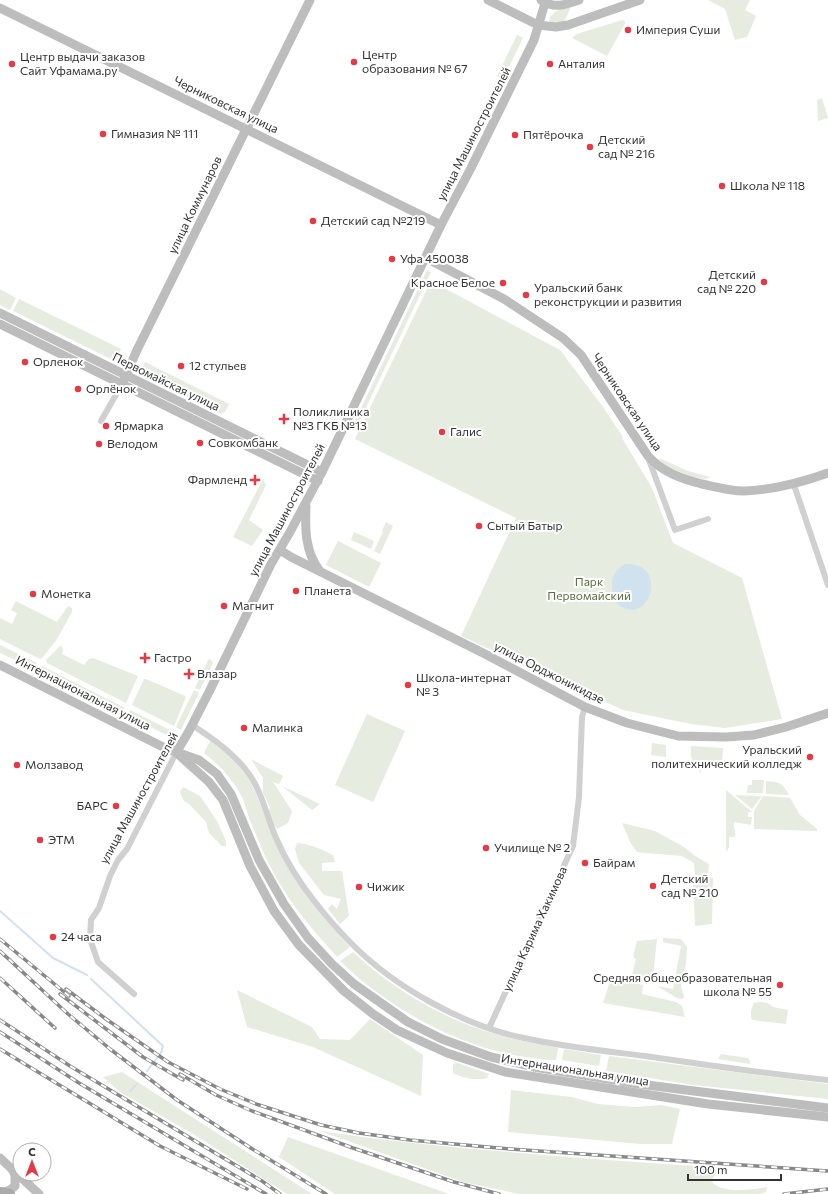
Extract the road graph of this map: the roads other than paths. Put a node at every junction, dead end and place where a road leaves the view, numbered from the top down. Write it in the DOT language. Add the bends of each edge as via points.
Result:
graph roads {
  1 [pos="310,0"];
  2 [pos="488,0"];
  3 [pos="579,0"];
  4 [pos="640,0"];
  5 [pos="543,2"];
  6 [pos="0,8"];
  7 [pos="538,25"];
  8 [pos="246,128"];
  9 [pos="441,225"];
  10 [pos="426,258"];
  11 [pos="0,313"];
  12 [pos="0,324"];
  13 [pos="125,375"];
  14 [pos="122,384"];
  15 [pos="101,421"];
  16 [pos="648,456"];
  17 [pos="828,473"];
  18 [pos="320,476"];
  19 [pos="794,485"];
  20 [pos="306,504"];
  21 [pos="708,519"];
  22 [pos="280,550"];
  23 [pos="320,571"];
  24 [pos="828,585"];
  25 [pos="0,665"];
  26 [pos="585,707"];
  27 [pos="828,713"];
  28 [pos="192,725"];
  29 [pos="176,753"];
  30 [pos="134,994"];
  31 [pos="489,1028"];
  32 [pos="828,1080"];
  33 [pos="828,1108"];
  34 [pos="828,1117"];
  35 [pos="0,1158"];
  36 [pos="11,1168"];
  37 [pos="4,1193"];
  38 [pos="39,1194"];
  1 -- 8 [label="main road, улица Коммунаров"];
  2 -- 7 [label="main road"];
  3 -- 5 [label="main road" via="562,6"];
  4 -- 7 [label="main road" via="568,25"];
  5 -- 7 [label="main road, улица Машиностроителей"];
  6 -- 8 [label="main road, Черниковская улица"];
  7 -- 9 [label="main road, улица Машиностроителей" via="534,40"];
  8 -- 9 [label="main road, Черниковская улица"];
  8 -- 13 [label="main road, улица Коммунаров"];
  9 -- 10 [label="main road, улица Машиностроителей"];
  10 -- 16 [label="main road, Черниковская улица" via="504,299 563,338 581,355"];
  10 -- 18 [label="main road, улица Машиностроителей"];
  11 -- 13 [label="main road, Первомайская улица"];
  12 -- 14 [label="main road, Первомайская улица"];
  13 -- 14 [label="main road, улица Коммунаров"];
  13 -- 18 [label="main road, Первомайская улица"];
  14 -- 15 [label="street, улица Коммунаров"];
  14 -- 18 [label="main road, Первомайская улица"];
  16 -- 19 [label="main road, Черниковская улица" via="671,474 722,488 743,491"];
  16 -- 21 [label="street" via="674,530"];
  17 -- 19 [label="main road, Черниковская улица"];
  18 -- 20 [label="main road, улица Машиностроителей"];
  19 -- 24 [label="street"];
  20 -- 22 [label="main road, улица Машиностроителей"];
  20 -- 23 [label="main road" via="307,542 313,562"];
  22 -- 23 [label="main road, улица Орджоникидзе"];
  22 -- 28 [label="main road, улица Машиностроителей"];
  23 -- 26 [label="main road, улица Орджоникидзе"];
  25 -- 29 [label="main road, Интернациональная улица"];
  26 -- 27 [label="main road, улица Орджоникидзе" via="626,724 678,736 726,738 754,735"];
  26 -- 31 [label="street, улица Карима Хакимова" via="582,717 579,797 573,846"];
  28 -- 29 [label="main road, улица Машиностроителей"];
  28 -- 31 [label="street" via="230,752 246,770 258,788 276,838 291,868 314,901 350,943 413,992 450,1012"];
  29 -- 30 [label="street, улица Машиностроителей" via="127,849 118,860 99,908 90,920 90,939 98,962"];
  29 -- 33 [label="main road, Интернациональная улица" via="199,760 217,774 228,790 259,860 284,904 308,938 354,984 408,1022 442,1039 491,1057 534,1066 639,1084"];
  29 -- 34 [label="main road, Интернациональная улица" via="209,782 222,800 250,866 274,911 299,945 344,991 397,1030 446,1053 505,1072 708,1104"];
  31 -- 32 [label="street" via="523,1038 563,1045"];
  35 -- 36 [label="main road"];
  36 -- 37 [label="main road" via="15,1175 15,1186"];
  36 -- 38 [label="main road"];
}
